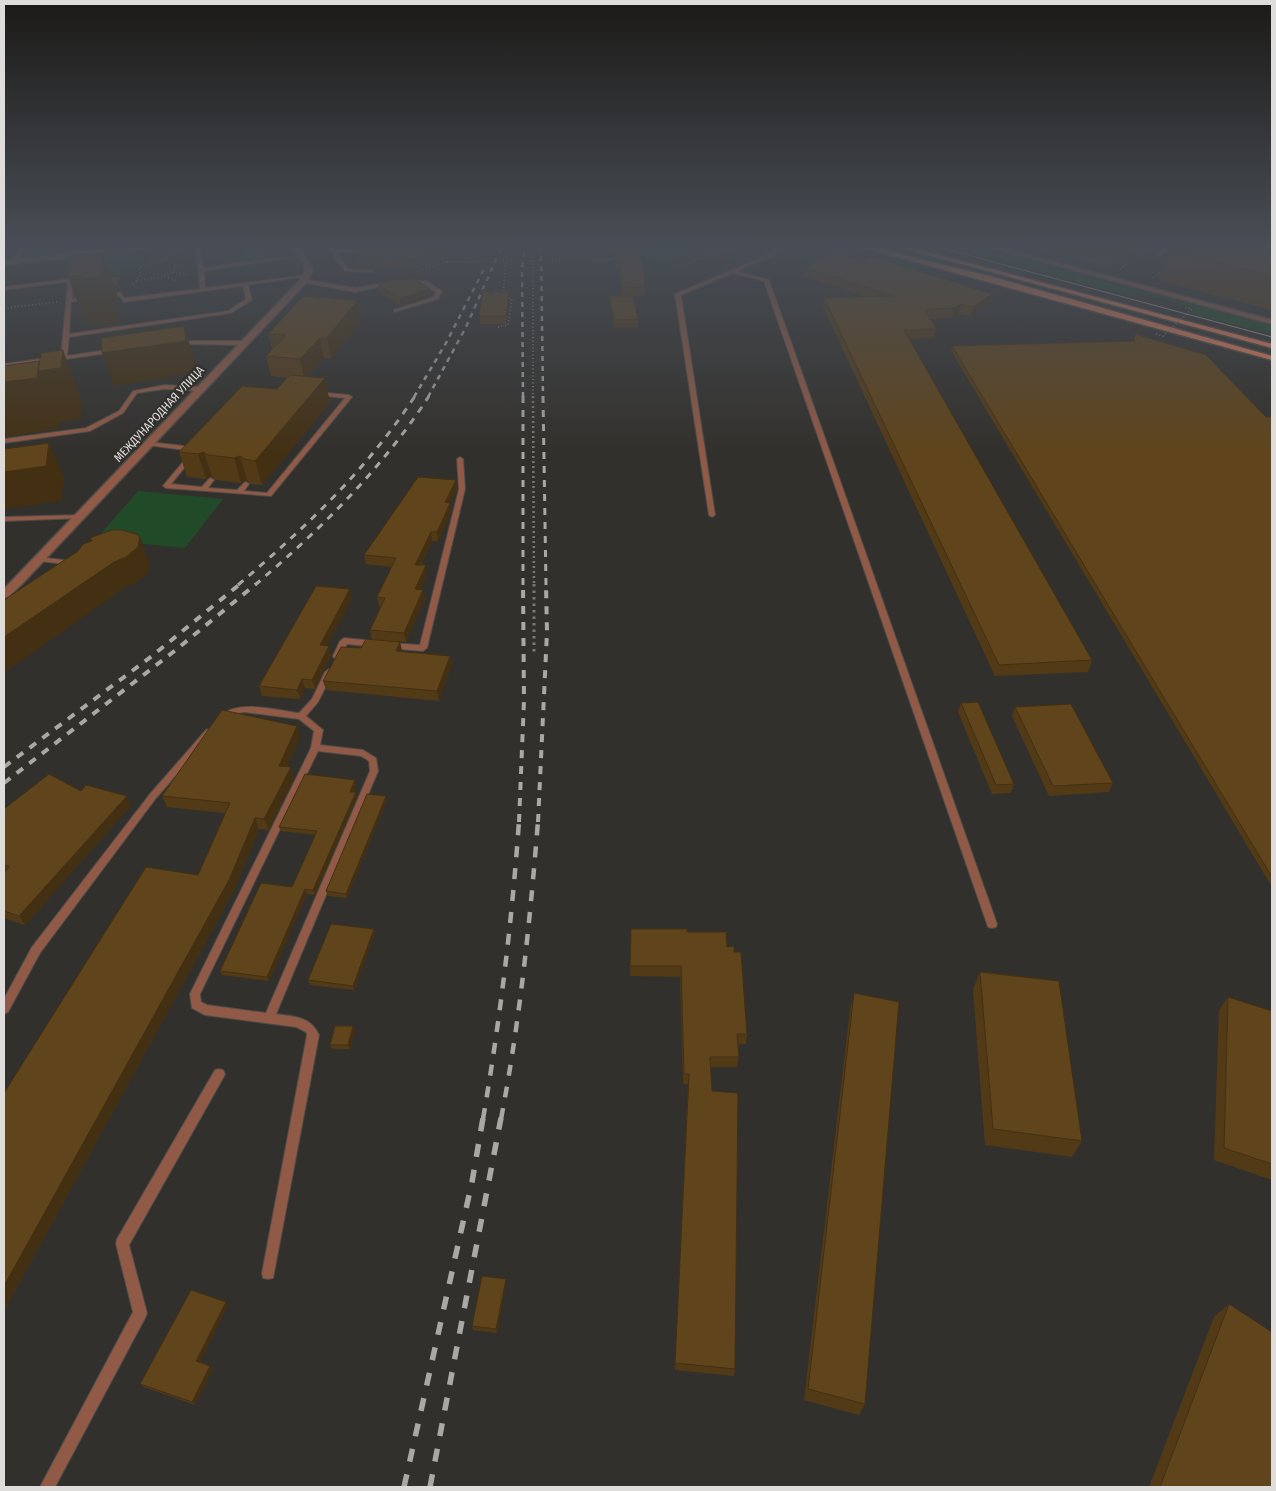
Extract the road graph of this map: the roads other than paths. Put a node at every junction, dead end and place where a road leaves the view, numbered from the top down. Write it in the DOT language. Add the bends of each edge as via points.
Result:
graph roads {
  1 [pos="67,316"];
  2 [pos="205,316"];
  3 [pos="270,316"];
  4 [pos="681,316"];
  5 [pos="778,316"];
  6 [pos="1122,316"];
  7 [pos="1158,316"];
  8 [pos="1248,316"];
  9 [pos="1272,322"];
  10 [pos="66,336"];
  11 [pos="243,343"];
  12 [pos="170,344"];
  13 [pos="1272,346"];
  14 [pos="122,350"];
  15 [pos="64,358"];
  16 [pos="1272,358"];
  17 [pos="4,366"];
  18 [pos="200,389"];
  19 [pos="314,394"];
  20 [pos="4,441"];
  21 [pos="202,442"];
  22 [pos="149,444"];
  23 [pos="196,449"];
  24 [pos="460,459"];
  25 [pos="211,480"];
  26 [pos="246,484"];
  27 [pos="204,489"];
  28 [pos="239,492"];
  29 [pos="712,515"];
  30 [pos="80,517"];
  31 [pos="4,519"];
  32 [pos="40,559"];
  33 [pos="79,563"];
  34 [pos="4,595"];
  35 [pos="301,716"];
  36 [pos="315,748"];
  37 [pos="992,924"];
  38 [pos="4,1009"];
  39 [pos="269,1018"];
  40 [pos="219,1074"];
  41 [pos="268,1273"];
  42 [pos="47,1487"];
  1 -- 10 [label="lane"];
  2 -- 10 [label="lane"];
  3 -- 11 [label="street, МЕЖДУНАРОДНАЯ УЛИЦА"];
  4 -- 29 [label="lane"];
  5 -- 37 [label="lane"];
  6 -- 16 [label="main road"];
  7 -- 13 [label="main road"];
  8 -- 9 [label="street"];
  10 -- 15 [label="lane"];
  11 -- 12 [label="lane"];
  11 -- 18 [label="street, МЕЖДУНАРОДНАЯ УЛИЦА"];
  14 -- 15 [label="lane"];
  15 -- 17 [label="lane"];
  18 -- 20 [label="lane" via="165,387 134,392 121,412 88,430"];
  18 -- 22 [label="street, МЕЖДУНАРОДНАЯ УЛИЦА"];
  19 -- 28 [label="lane" via="349,397 270,495"];
  21 -- 23 [label="lane"];
  22 -- 23 [label="lane"];
  22 -- 30 [label="street, МЕЖДУНАРОДНАЯ УЛИЦА"];
  23 -- 27 [label="lane" via="166,486"];
  24 -- 35 [label="lane" via="462,489 423,648 344,642 315,700"];
  25 -- 27 [label="lane"];
  26 -- 28 [label="lane"];
  27 -- 28 [label="lane"];
  30 -- 31 [label="lane"];
  30 -- 32 [label="street, МЕЖДУНАРОДНАЯ УЛИЦА"];
  32 -- 33 [label="lane"];
  32 -- 34 [label="street, МЕЖДУНАРОДНАЯ УЛИЦА"];
  35 -- 36 [label="lane" via="319,730"];
  35 -- 38 [label="lane" via="244,709 221,718 153,796 36,950"];
  36 -- 39 [label="lane" via="363,752 373,760 374,771"];
  36 -- 39 [label="lane" via="194,1000 204,1010"];
  39 -- 41 [label="lane" via="305,1025 310,1029 313,1042"];
  40 -- 42 [label="lane" via="122,1244 140,1313"];
}
